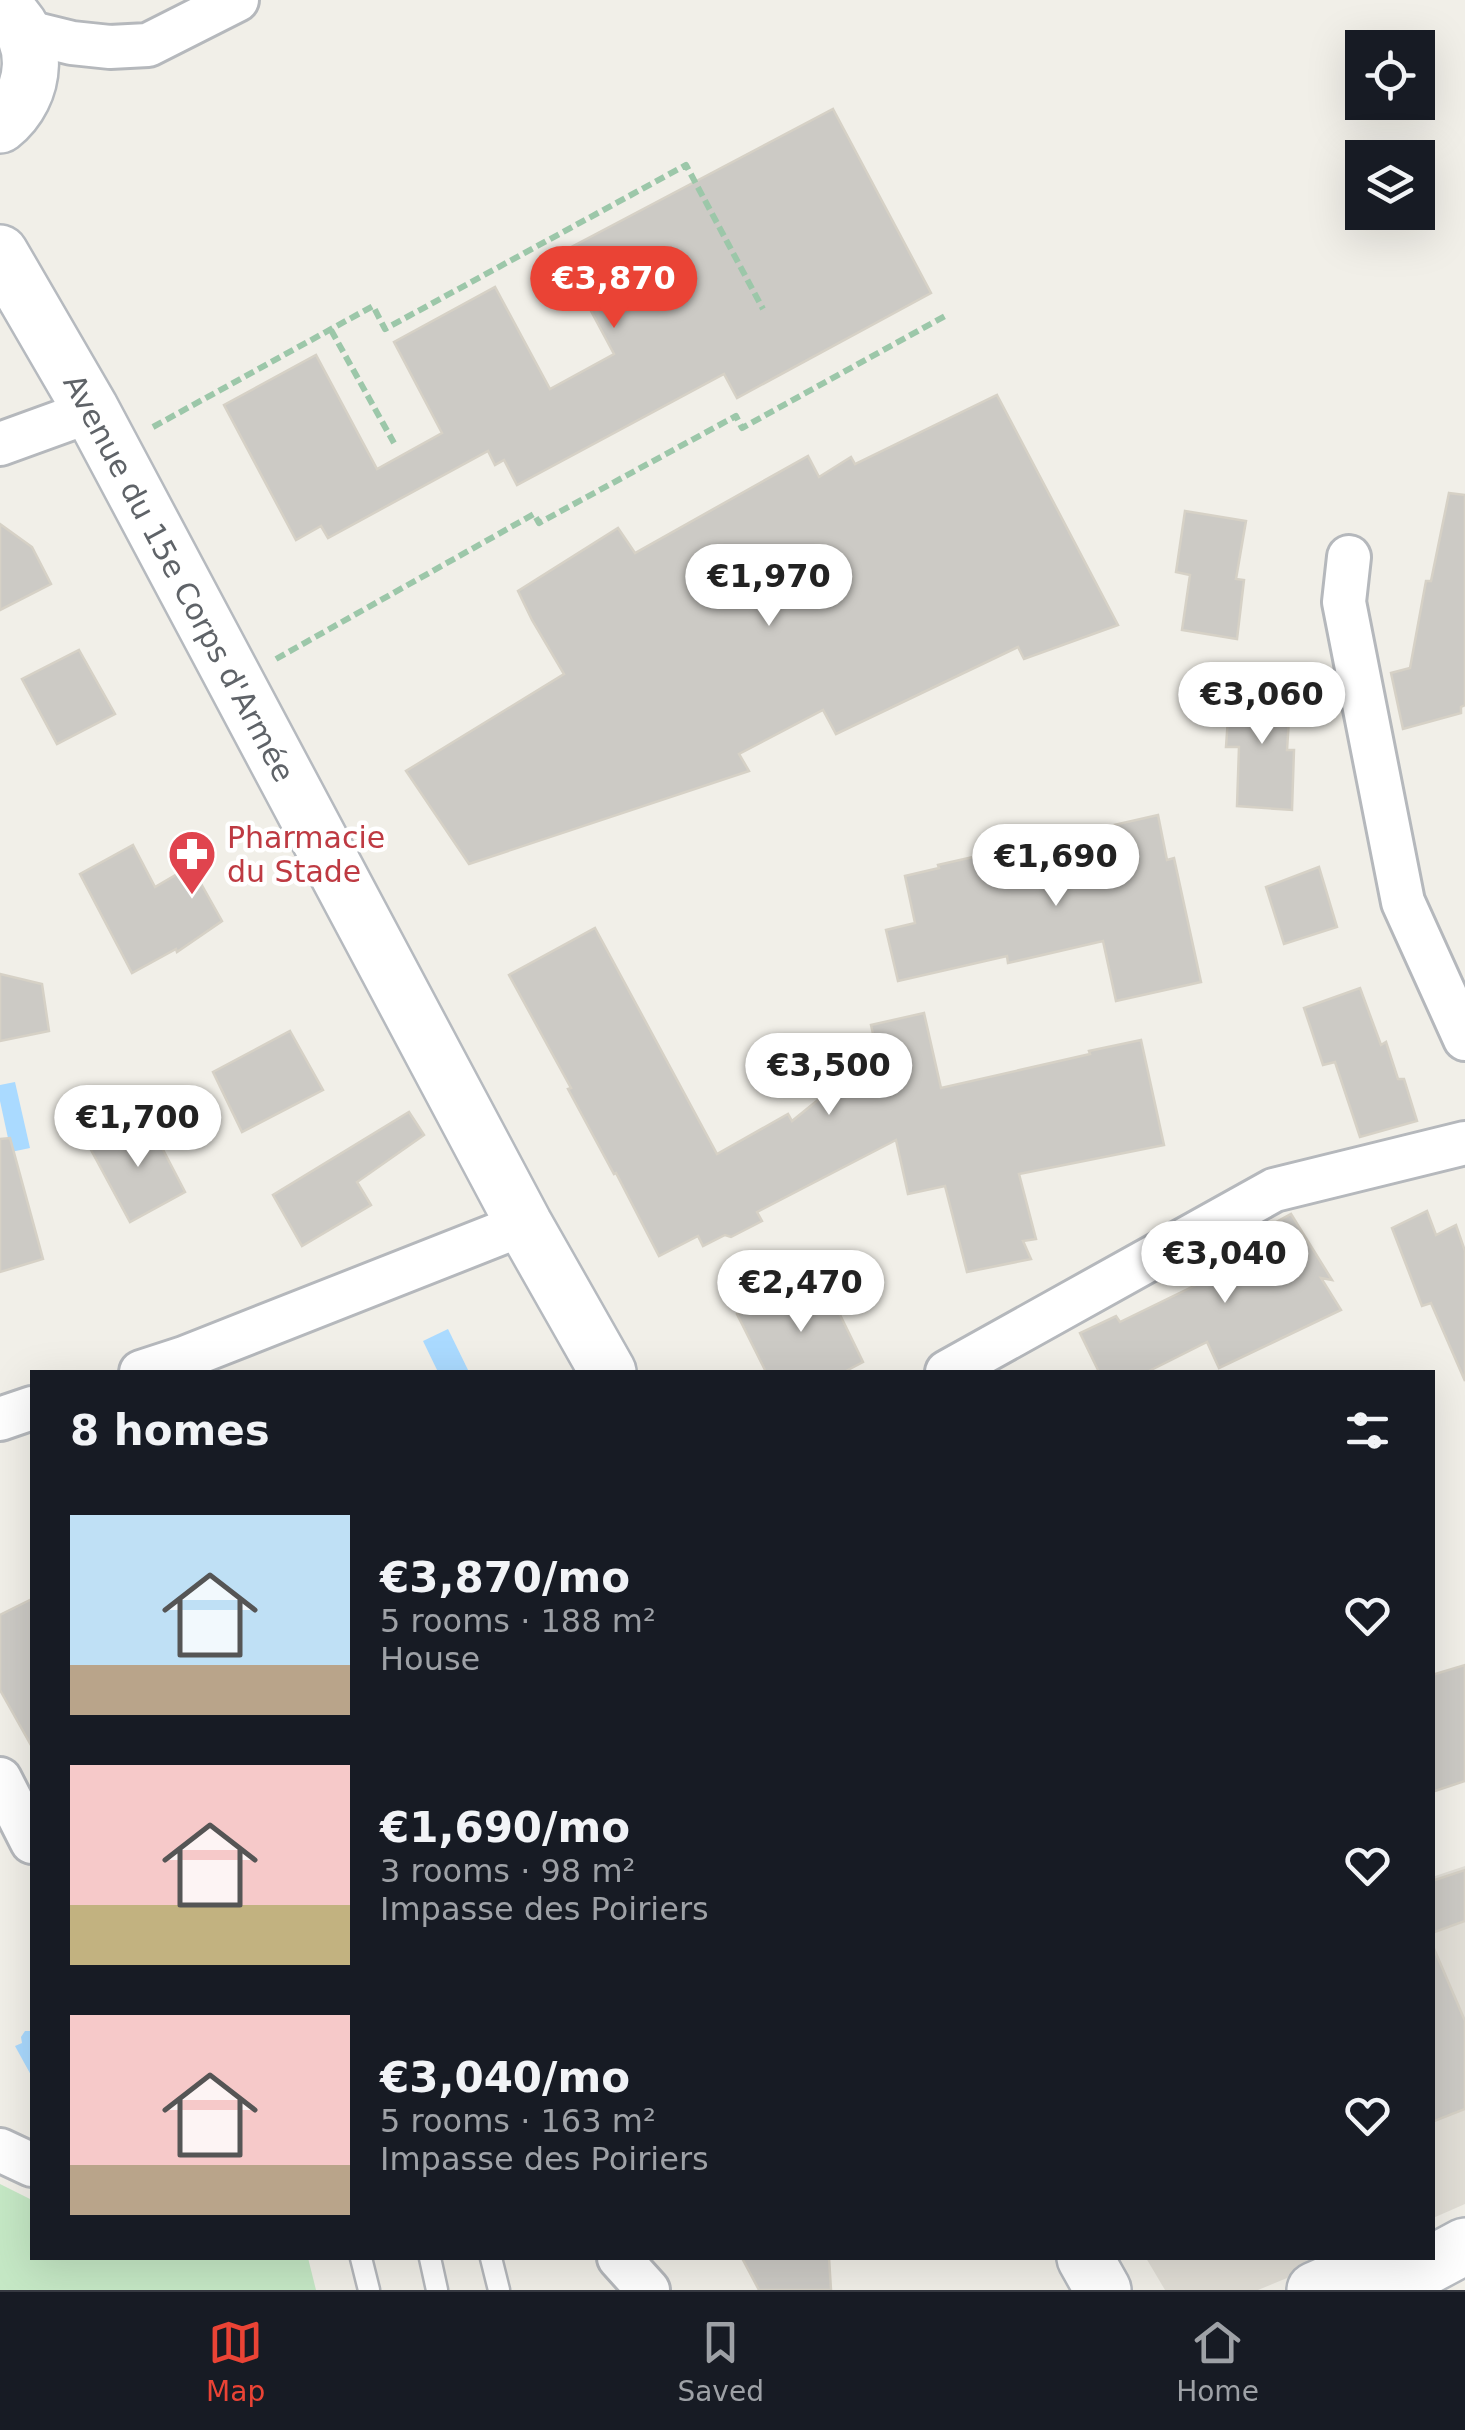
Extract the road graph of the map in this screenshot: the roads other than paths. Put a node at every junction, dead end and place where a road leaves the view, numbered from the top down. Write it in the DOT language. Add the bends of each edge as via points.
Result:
graph roads {
  1 [pos="237,0"];
  2 [pos="13,12"];
  3 [pos="0,126"];
  4 [pos="2,249"];
  5 [pos="101,428"];
  6 [pos="0,444"];
  7 [pos="1349,557"];
  8 [pos="1465,1039"];
  9 [pos="1465,1142"];
  10 [pos="524,1224"];
  11 [pos="188,1365"];
  12 [pos="155,1370"];
  13 [pos="607,1370"];
  14 [pos="951,1370"];
  15 [pos="30,1409"];
  16 [pos="0,1419"];
  17 [pos="0,1779"];
  18 [pos="30,1838"];
  19 [pos="0,2150"];
  20 [pos="30,2164"];
  21 [pos="1465,2224"];
  22 [pos="1435,2237"];
  23 [pos="1465,2246"];
  24 [pos="362,2260"];
  25 [pos="430,2260"];
  26 [pos="492,2260"];
  27 [pos="1086,2260"];
  28 [pos="1384,2260"];
  29 [pos="369,2290"];
  30 [pos="437,2290"];
  31 [pos="499,2290"];
  32 [pos="1102,2290"];
  33 [pos="1316,2290"];
  34 [pos="1383,2290"];
  1 -- 2 [label="street" via="148,45 76,43"];
  2 -- 3 [label="main road" via="30,52 31,76 24,98"];
  4 -- 5 [label="main road, Avenue du 15e Corps d'Armée"];
  5 -- 6 [label="street" via="51,426"];
  5 -- 10 [label="main road, Avenue du 15e Corps d'Armée"];
  7 -- 8 [label="street" via="1344,602 1404,902"];
  9 -- 14 [label="street" via="1274,1190"];
  10 -- 11 [label="street"];
  10 -- 13 [label="main road, Avenue du 15e Corps d'Armée"];
  11 -- 12 [label="street"];
  15 -- 16 [label="street"];
  17 -- 18 [label="street"];
  19 -- 20 [label="street"];
  21 -- 22 [label="main road"];
  23 -- 34 [label="main road"];
  24 -- 29 [label="lane"];
  25 -- 30 [label="lane"];
  26 -- 31 [label="lane"];
  27 -- 32 [label="main road"];
  28 -- 33 [label="main road"];
}
